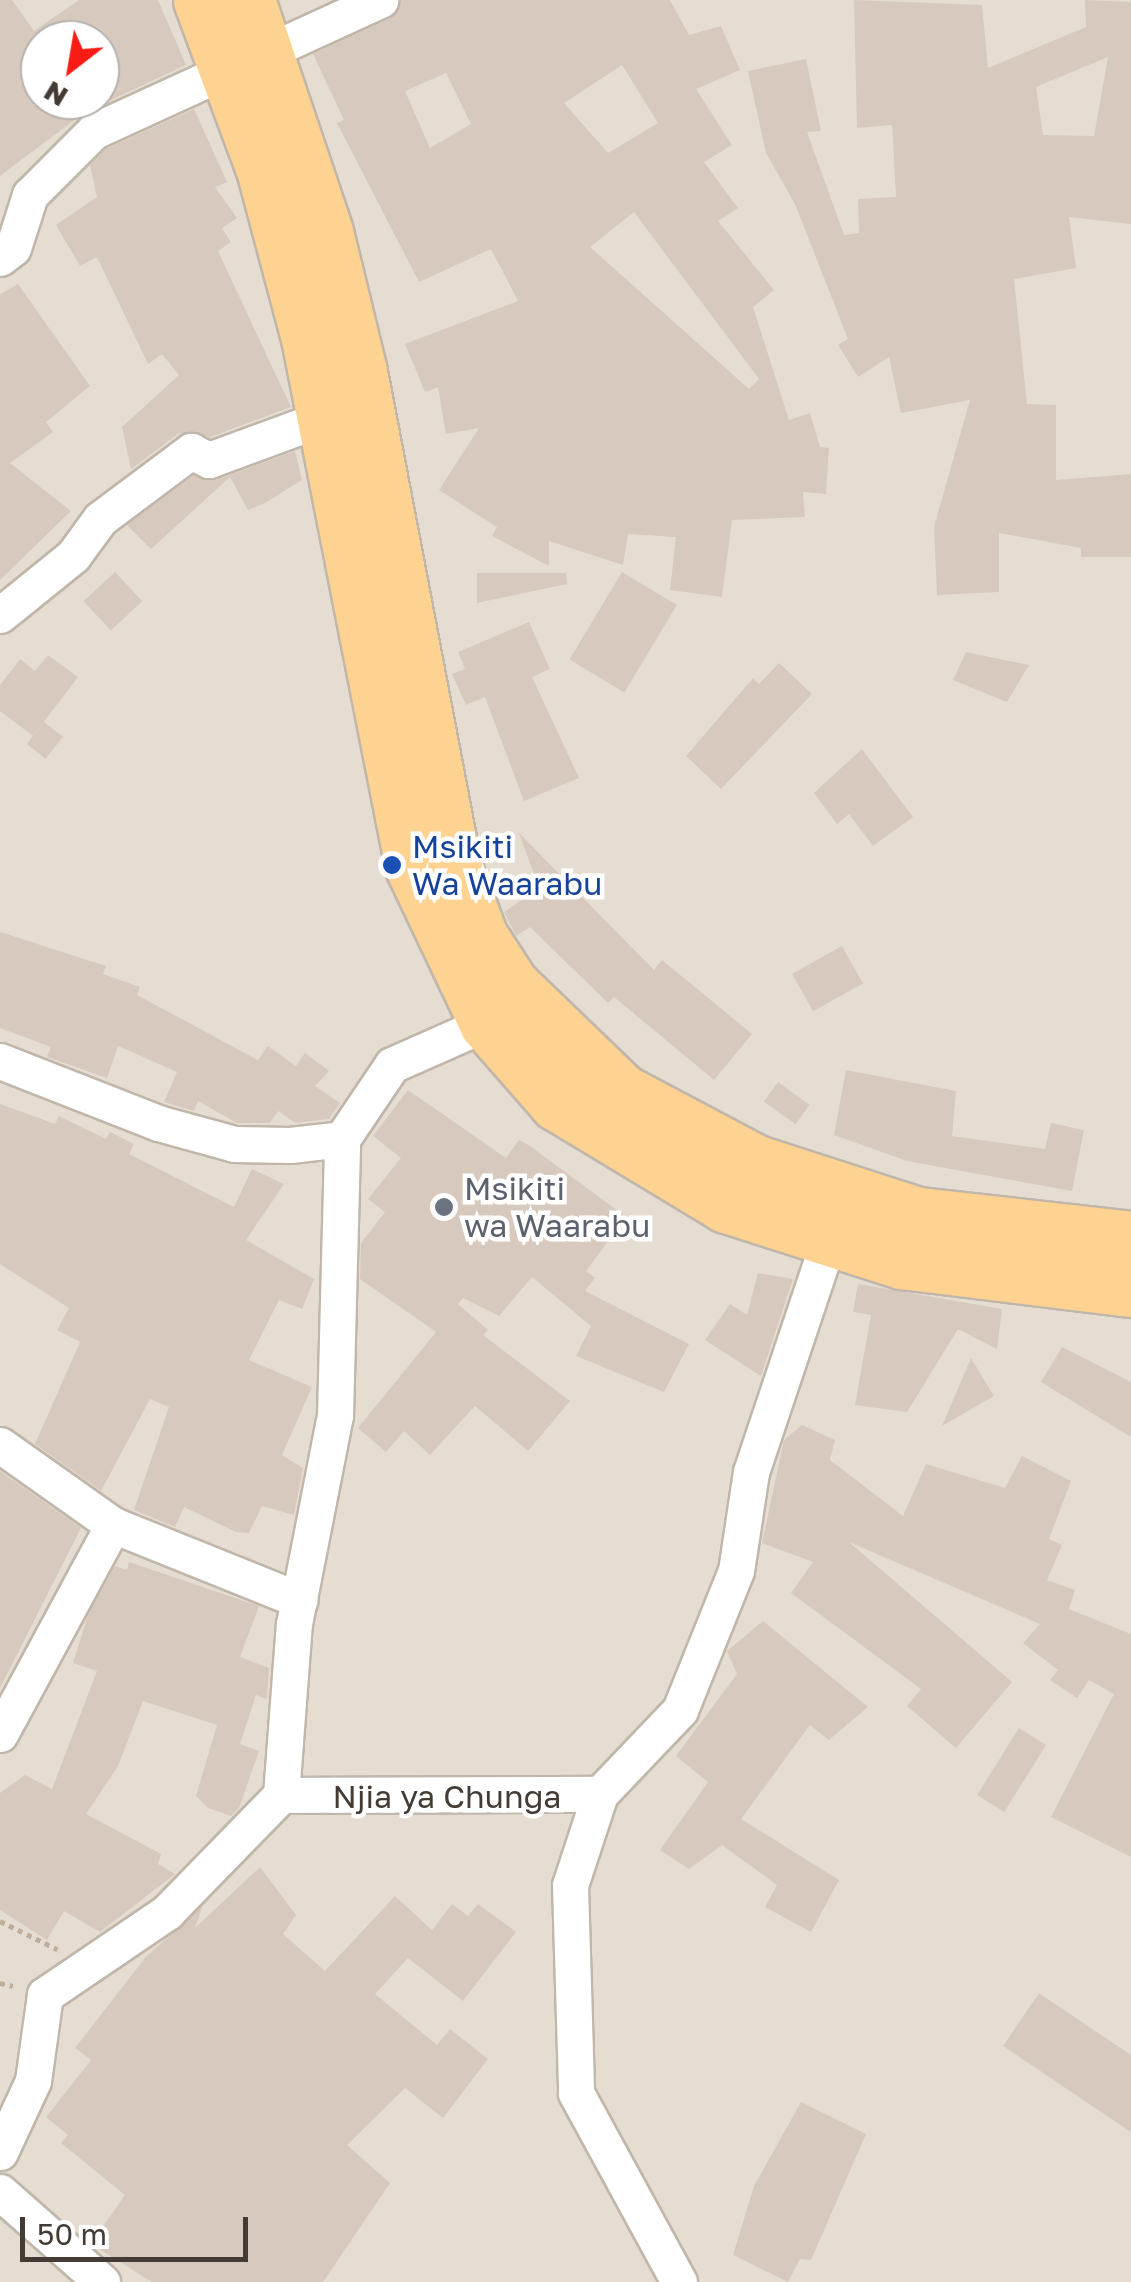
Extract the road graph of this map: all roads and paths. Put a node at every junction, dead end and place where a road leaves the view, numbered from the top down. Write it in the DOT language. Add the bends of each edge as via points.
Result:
graph roads {
  1 [pos="201,0"];
  2 [pos="247,0"];
  3 [pos="380,0"];
  4 [pos="248,59"];
  5 [pos="0,258"];
  6 [pos="326,417"];
  7 [pos="0,615"];
  8 [pos="487,1023"];
  9 [pos="0,1060"];
  10 [pos="342,1139"];
  11 [pos="1131,1239"];
  12 [pos="828,1242"];
  13 [pos="1131,1288"];
  14 [pos="0,1446"];
  15 [pos="112,1524"];
  16 [pos="300,1600"];
  17 [pos="0,1734"];
  18 [pos="600,1794"];
  19 [pos="281,1795"];
  20 [pos="0,1921"];
  21 [pos="90,1967"];
  22 [pos="0,2152"];
  23 [pos="0,2192"];
  24 [pos="102,2282"];
  25 [pos="679,2282"];
  1 -- 4 [label="main road"];
  2 -- 4 [label="main road"];
  3 -- 4 [label="street"];
  4 -- 5 [label="street" via="94,131 39,182"];
  4 -- 6 [label="main road" via="264,169"];
  4 -- 11 [label="main road" via="359,372 453,864 480,937 512,986 622,1092 754,1162 918,1215"];
  6 -- 7 [label="street" via="209,460 191,452 100,519 73,556"];
  6 -- 8 [label="main road" via="413,867"];
  8 -- 10 [label="street" via="392,1065"];
  8 -- 12 [label="main road" via="557,1103 633,1155 726,1206"];
  9 -- 10 [label="street" via="234,1144"];
  10 -- 16 [label="street" via="335,1415"];
  12 -- 13 [label="main road" via="1019,1282"];
  12 -- 18 [label="street, Njia ya Chunga" via="752,1472 736,1571 680,1710"];
  14 -- 15 [label="street"];
  15 -- 16 [label="street"];
  15 -- 17 [label="street"];
  16 -- 19 [label="street"];
  18 -- 19 [label="street, Njia ya Chunga"];
  18 -- 25 [label="street" via="570,1885 576,2094"];
  19 -- 21 [label="street" via="167,1912"];
  20 -- 21 [label="path"];
  21 -- 22 [label="street" via="45,1995 33,2081"];
  23 -- 24 [label="street"];
}
